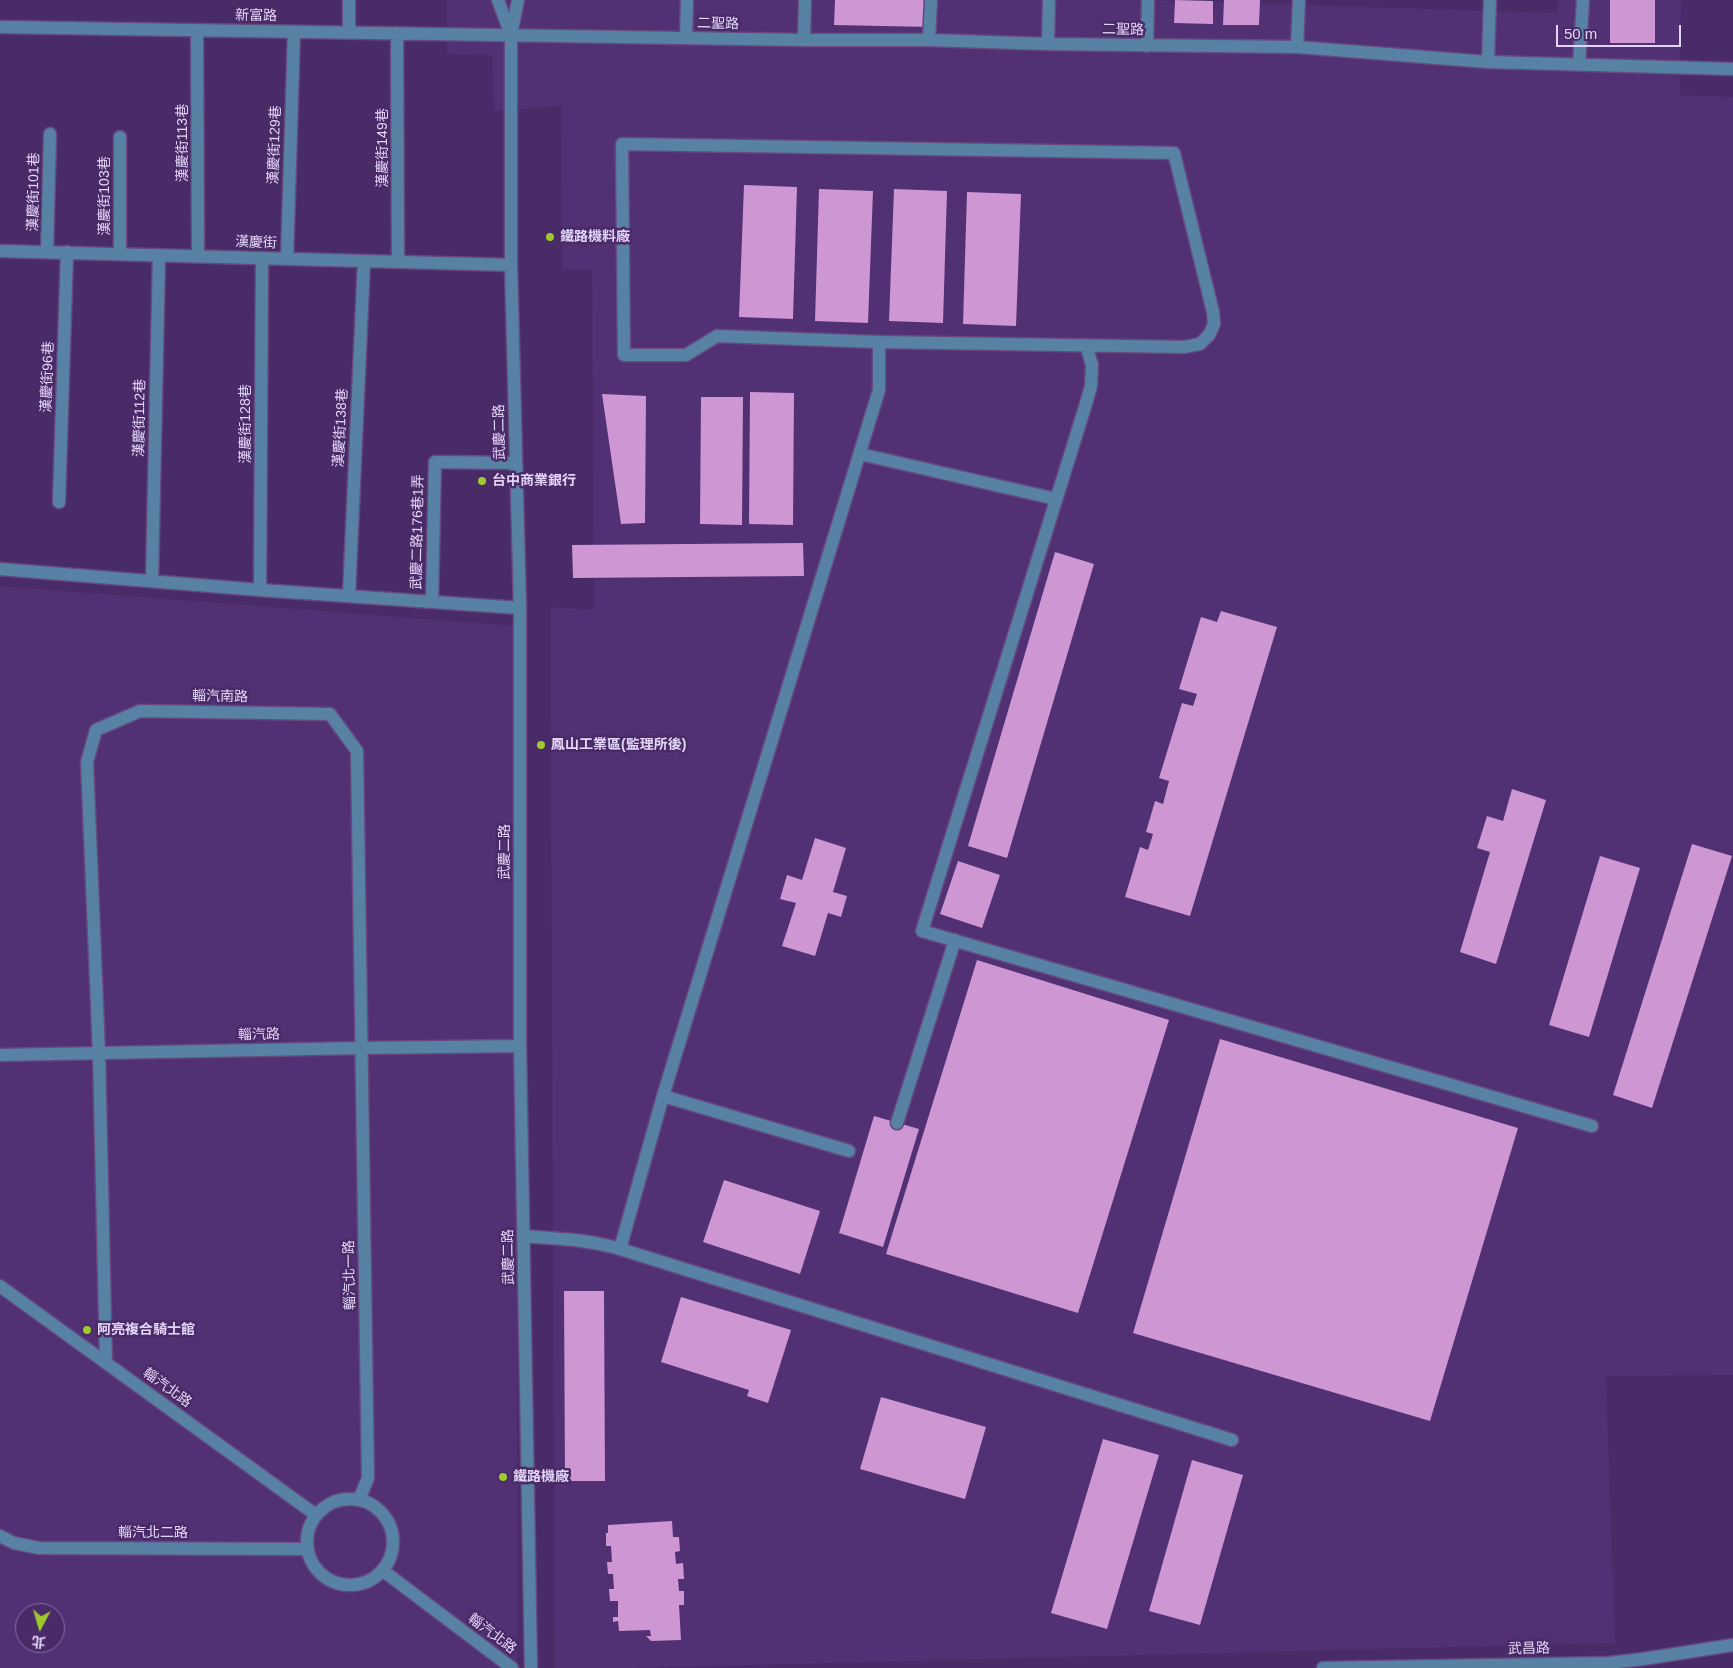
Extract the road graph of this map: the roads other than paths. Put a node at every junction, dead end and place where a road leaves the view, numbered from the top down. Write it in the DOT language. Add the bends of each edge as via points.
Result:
graph roads {
  1 [pos="349,0"];
  2 [pos="498,0"];
  3 [pos="518,0"];
  4 [pos="687,0"];
  5 [pos="805,0"];
  6 [pos="931,0"];
  7 [pos="1049,0"];
  8 [pos="1148,0"];
  9 [pos="1299,0"];
  10 [pos="1490,0"];
  11 [pos="1583,0"];
  12 [pos="0,26"];
  13 [pos="197,30"];
  14 [pos="294,32"];
  15 [pos="349,32"];
  16 [pos="397,34"];
  17 [pos="511,35"];
  18 [pos="686,38"];
  19 [pos="804,40"];
  20 [pos="929,40"];
  21 [pos="1048,44"];
  22 [pos="1147,46"];
  23 [pos="1297,47"];
  24 [pos="1488,62"];
  25 [pos="1579,65"];
  26 [pos="1733,69"];
  27 [pos="50,134"];
  28 [pos="120,137"];
  29 [pos="0,251"];
  30 [pos="47,252"];
  31 [pos="67,252"];
  32 [pos="120,254"];
  33 [pos="158,255"];
  34 [pos="198,256"];
  35 [pos="262,258"];
  36 [pos="287,259"];
  37 [pos="364,261"];
  38 [pos="398,262"];
  39 [pos="511,265"];
  40 [pos="879,342"];
  41 [pos="1086,345"];
  42 [pos="860,454"];
  43 [pos="516,463"];
  44 [pos="1056,499"];
  45 [pos="59,502"];
  46 [pos="0,569"];
  47 [pos="152,581"];
  48 [pos="260,590"];
  49 [pos="349,596"];
  50 [pos="432,602"];
  51 [pos="520,608"];
  52 [pos="955,940"];
  53 [pos="520,1046"];
  54 [pos="361,1048"];
  55 [pos="99,1053"];
  56 [pos="0,1056"];
  57 [pos="663,1096"];
  58 [pos="897,1123"];
  59 [pos="1592,1126"];
  60 [pos="849,1151"];
  61 [pos="523,1236"];
  62 [pos="620,1249"];
  63 [pos="0,1286"];
  64 [pos="106,1362"];
  65 [pos="1232,1440"];
  66 [pos="359,1500"];
  67 [pos="316,1515"];
  68 [pos="0,1536"];
  69 [pos="307,1549"];
  70 [pos="382,1570"];
  71 [pos="1733,1645"];
  72 [pos="1430,1667"];
  73 [pos="512,1668"];
  74 [pos="531,1668"];
  75 [pos="1323,1668"];
  1 -- 15 [label="street"];
  2 -- 17 [label="street, 武慶二路"];
  3 -- 17 [label="street, 武慶二路"];
  4 -- 18 [label="street"];
  5 -- 19 [label="street"];
  6 -- 20 [label="street"];
  7 -- 21 [label="street"];
  8 -- 22 [label="street"];
  9 -- 23 [label="street"];
  10 -- 24 [label="street"];
  11 -- 25 [label="street"];
  12 -- 13 [label="street, 新富路"];
  13 -- 14 [label="street, 新富路"];
  13 -- 34 [label="street, 漢慶街113巷"];
  14 -- 15 [label="street, 新富路"];
  14 -- 36 [label="street, 漢慶街129巷"];
  15 -- 16 [label="street, 新富路"];
  16 -- 17 [label="street, 新富路"];
  16 -- 38 [label="street, 漢慶街149巷"];
  17 -- 18 [label="street, 二聖路"];
  17 -- 39 [label="street, 武慶二路"];
  18 -- 19 [label="street, 二聖路"];
  19 -- 20 [label="street, 二聖路"];
  20 -- 21 [label="street, 二聖路"];
  21 -- 22 [label="street, 二聖路"];
  22 -- 23 [label="street, 二聖路"];
  23 -- 24 [label="street, 二聖路"];
  24 -- 25 [label="street, 二聖路"];
  25 -- 26 [label="street, 二聖路"];
  27 -- 30 [label="street, 漢慶街101巷"];
  28 -- 32 [label="street, 漢慶街103巷"];
  29 -- 30 [label="street, 漢慶街"];
  30 -- 31 [label="street, 漢慶街"];
  31 -- 32 [label="street, 漢慶街"];
  31 -- 45 [label="street, 漢慶街96巷"];
  32 -- 33 [label="street, 漢慶街"];
  33 -- 34 [label="street, 漢慶街"];
  33 -- 47 [label="street, 漢慶街112巷"];
  34 -- 35 [label="street, 漢慶街"];
  35 -- 36 [label="street, 漢慶街"];
  35 -- 48 [label="street, 漢慶街128巷"];
  36 -- 37 [label="street, 漢慶街"];
  37 -- 38 [label="street, 漢慶街"];
  37 -- 49 [label="street, 漢慶街138巷"];
  38 -- 39 [label="street, 漢慶街"];
  39 -- 43 [label="street, 武慶二路"];
  40 -- 41 [label="street"];
  40 -- 41 [label="street" via="717,336 686,355 624,355 622,144 1174,153 1213,312 1212,330 1200,344 1184,347"];
  40 -- 42 [label="street" via="879,390"];
  41 -- 44 [label="street" via="1092,365 1091,386"];
  42 -- 44 [label="street"];
  42 -- 57 [label="street"];
  43 -- 50 [label="street, 武慶二路176巷1弄" via="435,462"];
  43 -- 51 [label="street, 武慶二路"];
  44 -- 52 [label="street" via="922,931"];
  46 -- 47 [label="street"];
  47 -- 48 [label="street"];
  48 -- 49 [label="street"];
  49 -- 50 [label="street"];
  50 -- 51 [label="street"];
  51 -- 53 [label="street, 武慶二路"];
  52 -- 58 [label="street"];
  52 -- 59 [label="street"];
  53 -- 54 [label="street, 輜汽路"];
  53 -- 61 [label="street, 武慶二路"];
  54 -- 55 [label="street, 輜汽路"];
  54 -- 55 [label="street, 輜汽南路" via="357,751 330,714 140,711 96,730 87,762"];
  54 -- 66 [label="street, 輜汽北一路" via="368,1478"];
  55 -- 56 [label="street, 輜汽路"];
  55 -- 64 [label="street"];
  57 -- 60 [label="street"];
  57 -- 62 [label="street"];
  61 -- 62 [label="street"];
  61 -- 74 [label="street, 武慶二路"];
  62 -- 65 [label="street"];
  63 -- 64 [label="street, 輜汽北路"];
  64 -- 67 [label="street, 輜汽北路"];
  66 -- 67 [label="street" via="345,1499 328,1504"];
  66 -- 70 [label="street" via="375,1507 388,1520 392,1533 391,1555"];
  67 -- 69 [label="street" via="309,1531"];
  68 -- 69 [label="street, 輜汽北二路" via="14,1543 39,1548"];
  69 -- 70 [label="street" via="319,1572 335,1582 350,1585 367,1581"];
  70 -- 73 [label="street, 輜汽北路"];
  71 -- 72 [label="street, 武昌路" via="1609,1663"];
  72 -- 75 [label="street, 武昌路"];
}
